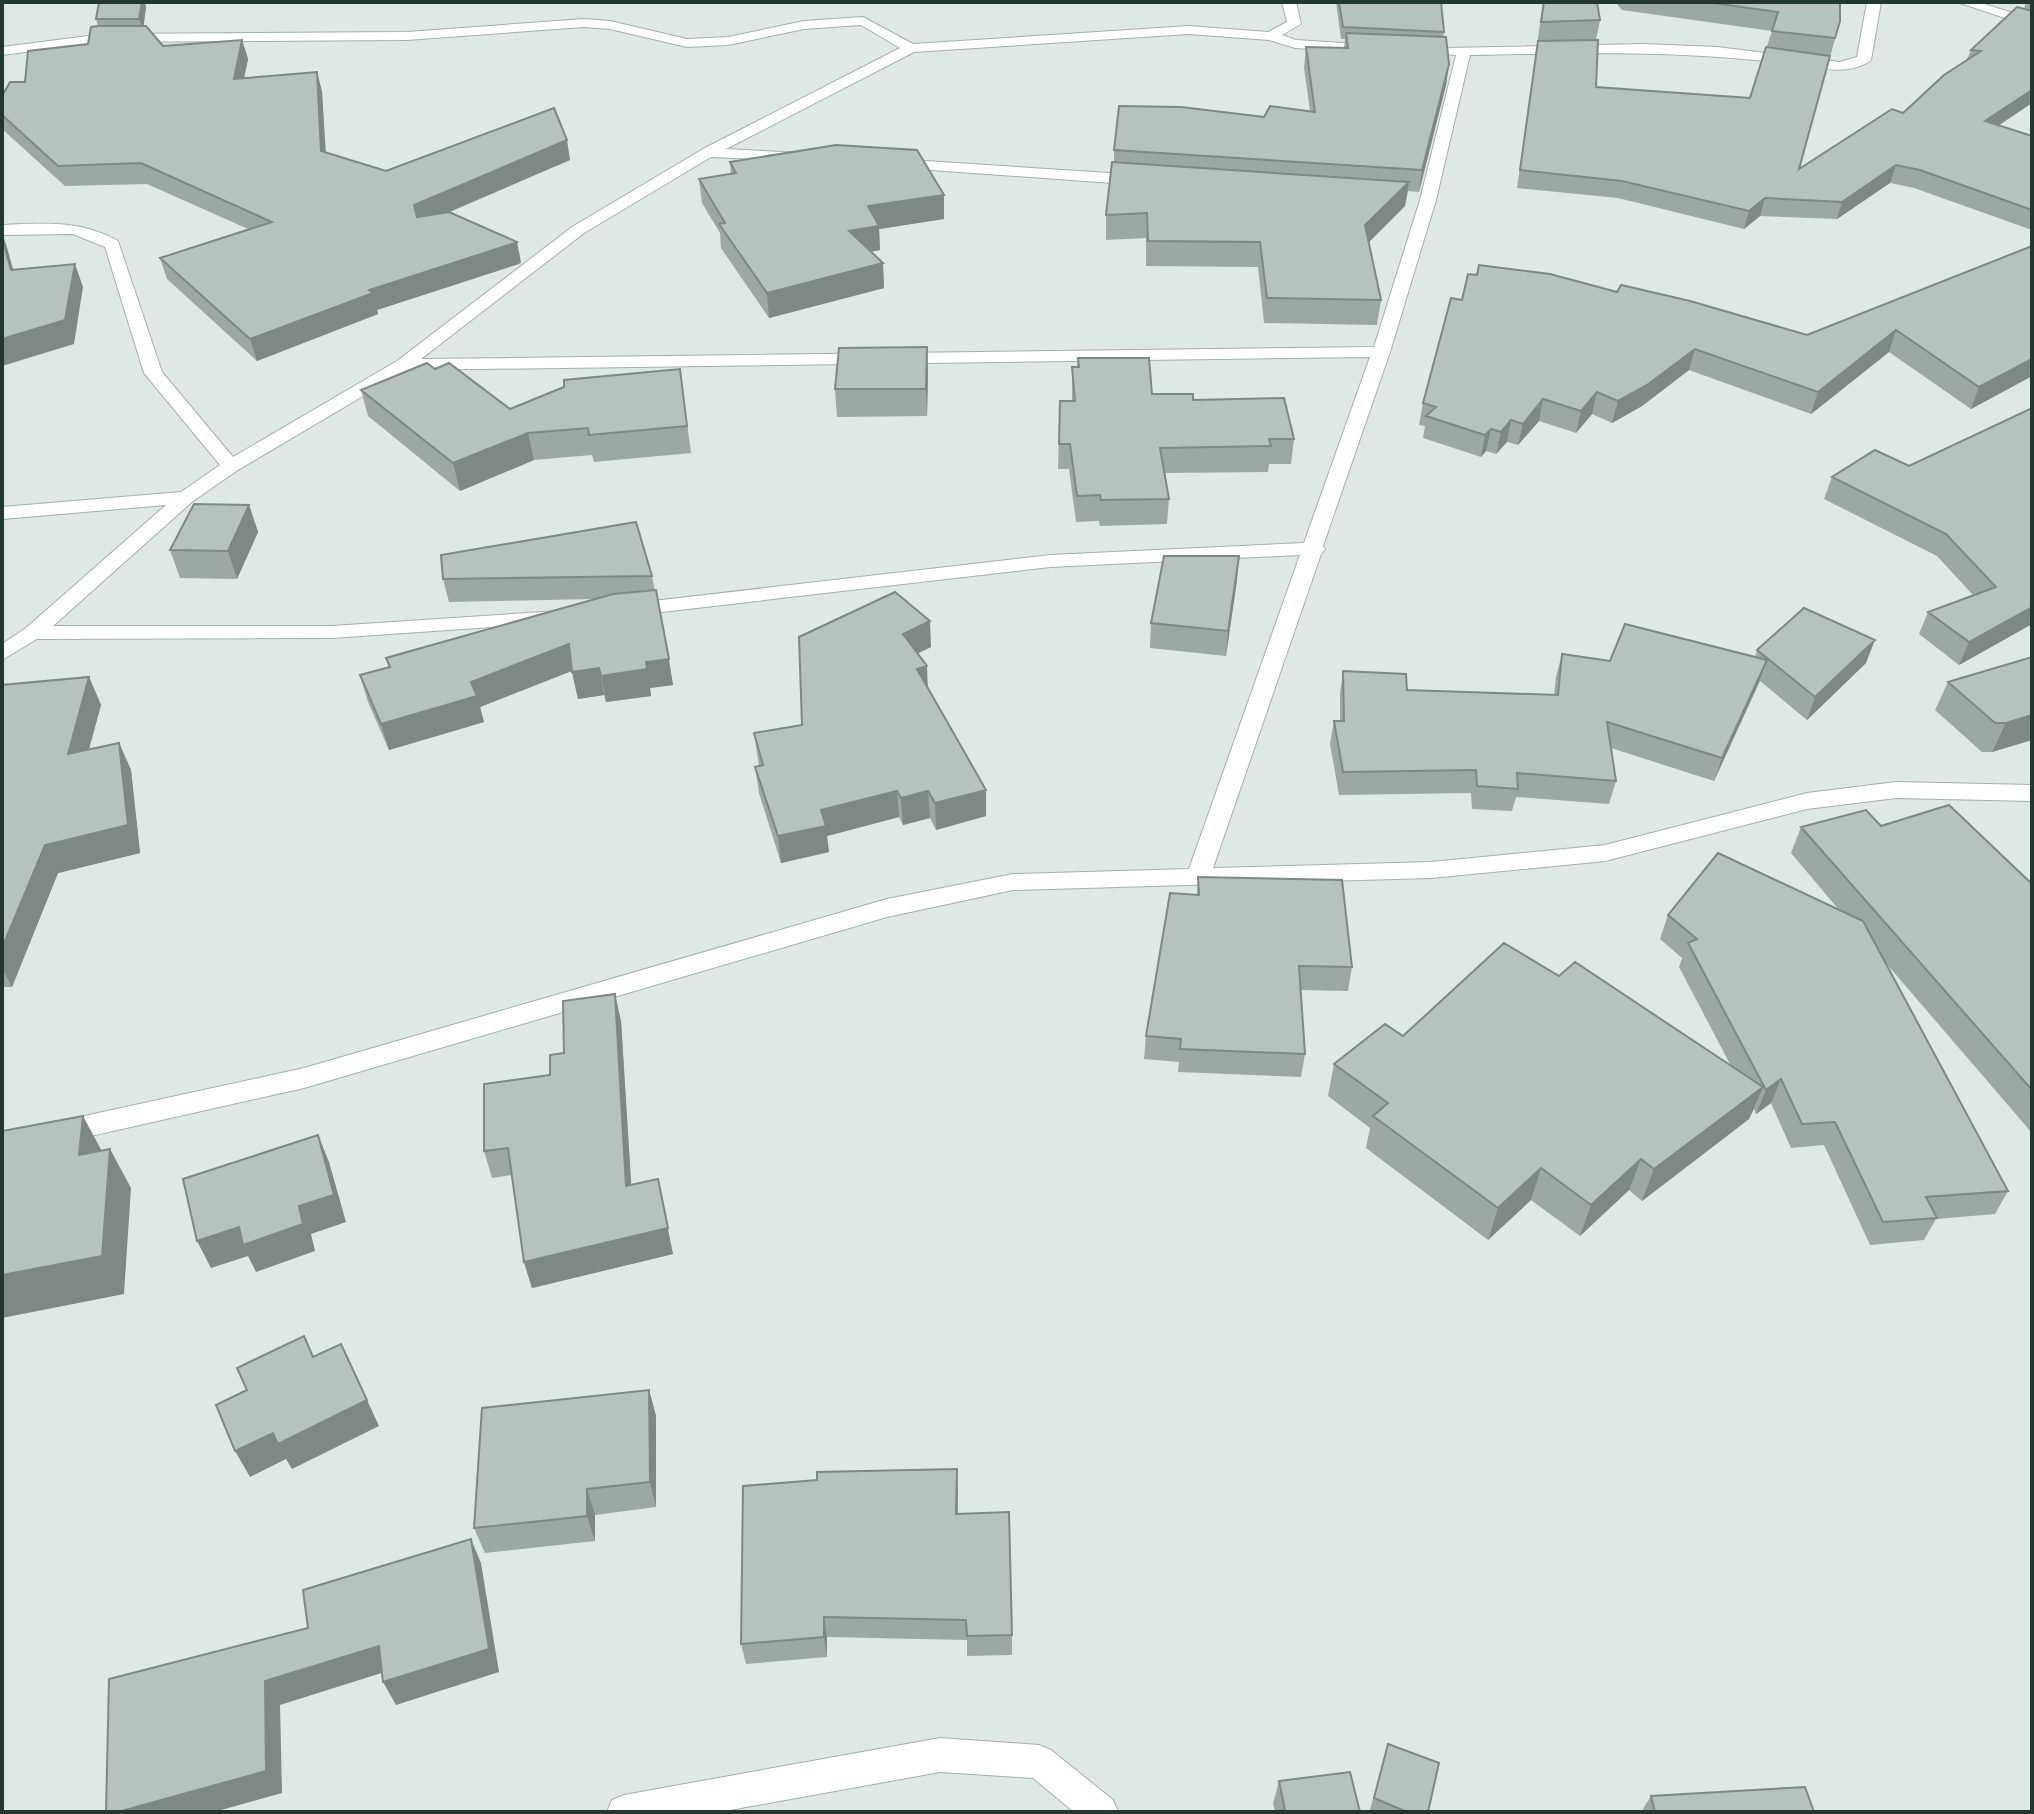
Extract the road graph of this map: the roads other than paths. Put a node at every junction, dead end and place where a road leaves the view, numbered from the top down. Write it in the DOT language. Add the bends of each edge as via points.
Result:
graph roads {
  1 [pos="1289,2"];
  2 [pos="1874,2"];
  3 [pos="1964,2"];
  4 [pos="2032,23"];
  5 [pos="1270,36"];
  6 [pos="911,48"];
  7 [pos="1392,50"];
  8 [pos="2,51"];
  9 [pos="1435,51"];
  10 [pos="1464,52"];
  11 [pos="708,152"];
  12 [pos="817,159"];
  13 [pos="880,163"];
  14 [pos="1162,182"];
  15 [pos="2,230"];
  16 [pos="1381,352"];
  17 [pos="403,365"];
  18 [pos="231,466"];
  19 [pos="186,497"];
  20 [pos="2,513"];
  21 [pos="1315,549"];
  22 [pos="33,633"];
  23 [pos="2,653"];
  24 [pos="2032,793"];
  25 [pos="1198,876"];
  26 [pos="2,1145"];
  27 [pos="624,1812"];
  28 [pos="1101,1812"];
  1 -- 5 [label="street" via="1294,24"];
  2 -- 10 [label="street" via="1864,60 1840,66 1644,48"];
  3 -- 4 [label="street"];
  5 -- 6 [label="street" via="1189,30"];
  5 -- 7 [label="street" via="1295,44"];
  6 -- 8 [label="street" via="863,21 836,21 701,42 584,23 407,36 104,38"];
  6 -- 11 [label="street"];
  9 -- 10 [label="street"];
  10 -- 16 [label="street"];
  11 -- 12 [label="street"];
  11 -- 17 [label="street" via="578,230"];
  13 -- 14 [label="street"];
  15 -- 18 [label="street" via="69,228 96,233 112,244 153,373"];
  16 -- 17 [label="street"];
  16 -- 21 [label="street"];
  17 -- 18 [label="street"];
  18 -- 19 [label="street"];
  19 -- 20 [label="street"];
  19 -- 22 [label="street"];
  21 -- 22 [label="street" via="1013,565 592,614 332,632"];
  21 -- 25 [label="street"];
  22 -- 23 [label="street"];
  24 -- 25 [label="street" via="1896,790 1822,799 1605,853 1510,863"];
  25 -- 26 [label="street" via="1013,882 887,908 304,1078"];
  27 -- 28 [label="street" via="940,1755 1039,1762"];
}
